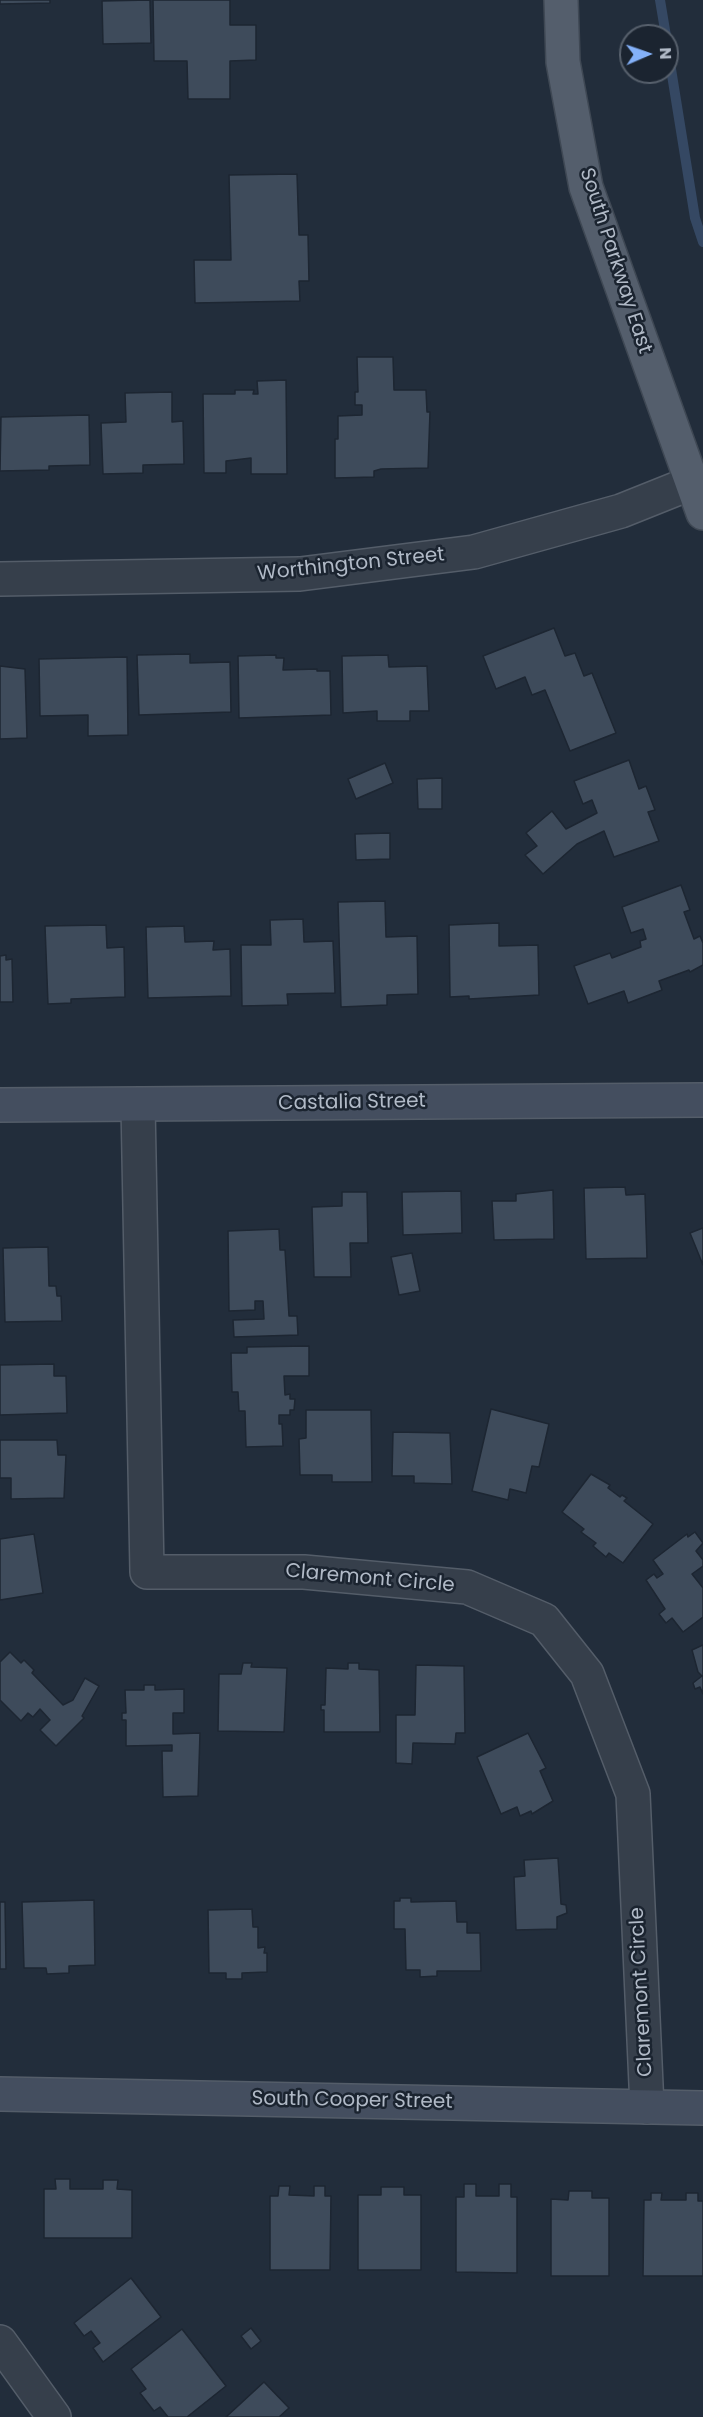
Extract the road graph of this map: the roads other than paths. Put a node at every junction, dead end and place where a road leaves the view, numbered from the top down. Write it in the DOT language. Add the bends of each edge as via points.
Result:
graph roads {
  1 [pos="561,0"];
  2 [pos="697,498"];
  3 [pos="0,579"];
  4 [pos="703,1100"];
  5 [pos="0,1105"];
  6 [pos="138,1105"];
  7 [pos="0,2094"];
  8 [pos="647,2107"];
  9 [pos="703,2109"];
  10 [pos="0,2342"];
  11 [pos="54,2417"];
  1 -- 2 [label="main road, South Parkway East" via="563,62 586,187"];
  2 -- 3 [label="street, Worthington Street" via="621,511 474,552 300,574"];
  4 -- 6 [label="street, Castalia Street"];
  5 -- 6 [label="street, Castalia Street"];
  6 -- 8 [label="street, Claremont Circle" via="147,1572 304,1572 466,1587 543,1620 587,1674 633,1794"];
  7 -- 8 [label="street, South Cooper Street"];
  8 -- 9 [label="street, South Cooper Street"];
  10 -- 11 [label="street"];
}
